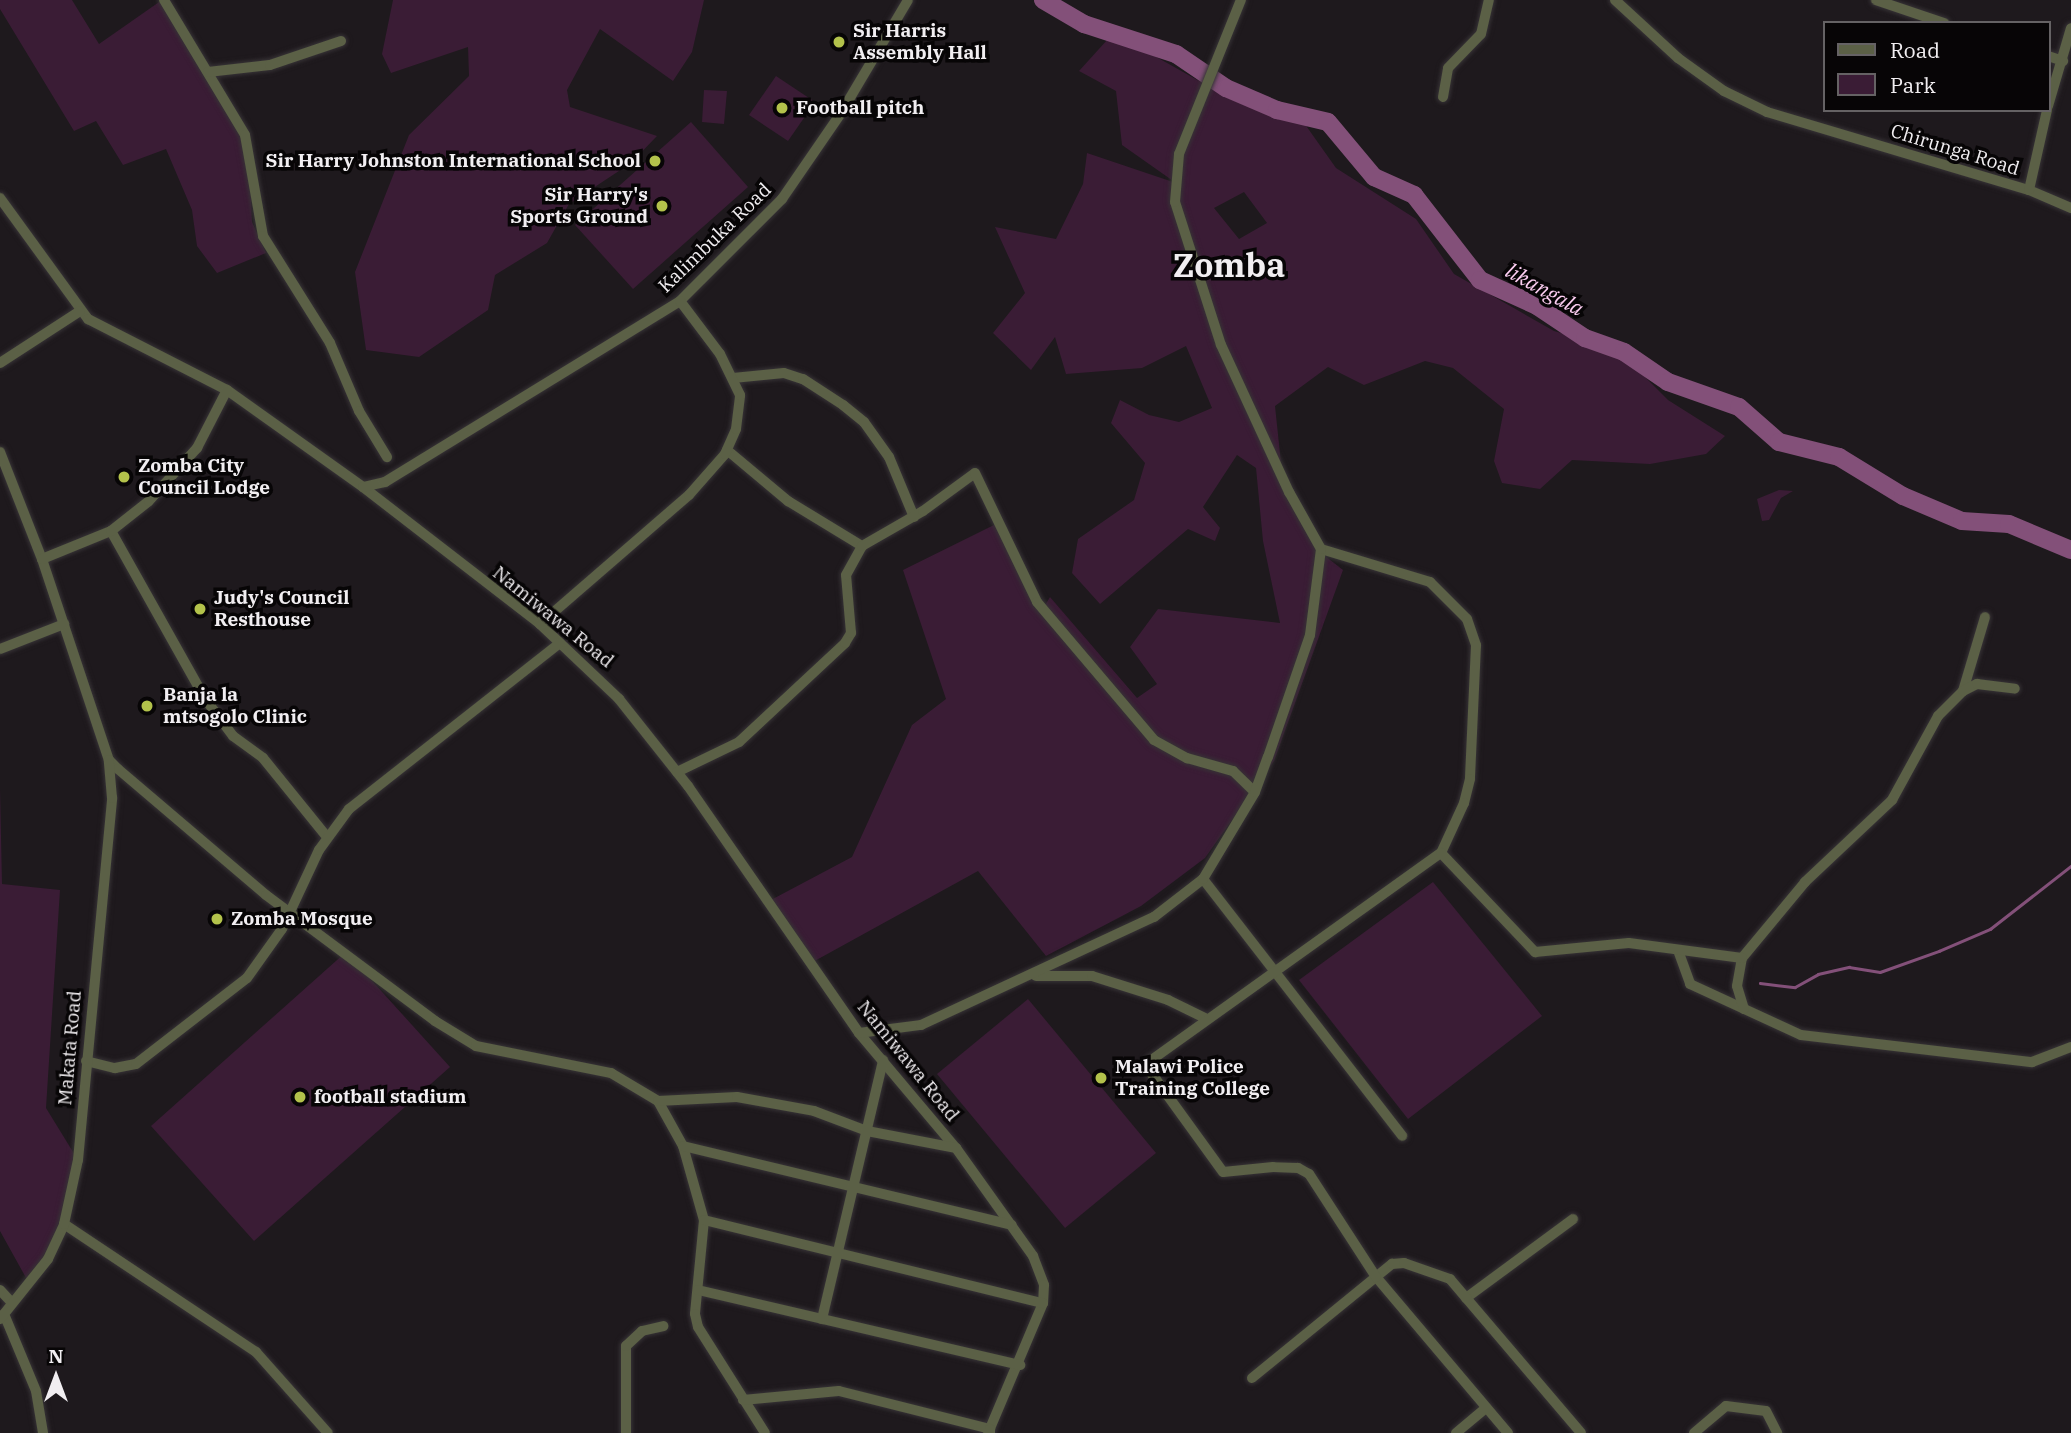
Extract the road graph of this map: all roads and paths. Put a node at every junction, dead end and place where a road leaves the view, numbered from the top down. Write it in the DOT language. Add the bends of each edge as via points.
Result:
graph roads {
  1 [pos="164,0"];
  2 [pos="908,0"];
  3 [pos="1489,0"];
  4 [pos="1615,0"];
  5 [pos="1876,0"];
  6 [pos="1236,1"];
  7 [pos="1938,21"];
  8 [pos="2071,28"];
  9 [pos="341,41"];
  10 [pos="2050,57"];
  11 [pos="2063,61"];
  12 [pos="208,72"];
  13 [pos="1443,97"];
  14 [pos="2050,102"];
  15 [pos="2047,112"];
  16 [pos="2029,190"];
  17 [pos="0,198"];
  18 [pos="2071,208"];
  19 [pos="680,301"];
  20 [pos="80,311"];
  21 [pos="0,363"];
  22 [pos="733,378"];
  23 [pos="227,390"];
  24 [pos="727,450"];
  25 [pos="0,452"];
  26 [pos="387,457"];
  27 [pos="363,487"];
  28 [pos="914,517"];
  29 [pos="111,531"];
  30 [pos="862,546"];
  31 [pos="1321,549"];
  32 [pos="42,559"];
  33 [pos="1985,617"];
  34 [pos="64,624"];
  35 [pos="540,624"];
  36 [pos="560,643"];
  37 [pos="0,649"];
  38 [pos="2015,690"];
  39 [pos="1963,691"];
  40 [pos="109,760"];
  41 [pos="677,772"];
  42 [pos="1255,792"];
  43 [pos="327,837"];
  44 [pos="1441,853"];
  45 [pos="1203,879"];
  46 [pos="287,911"];
  47 [pos="1679,953"];
  48 [pos="1742,958"];
  49 [pos="1273,969"];
  50 [pos="1027,977"];
  51 [pos="1744,1009"];
  52 [pos="1205,1018"];
  53 [pos="859,1033"];
  54 [pos="2071,1047"];
  55 [pos="883,1060"];
  56 [pos="86,1061"];
  57 [pos="658,1101"];
  58 [pos="866,1131"];
  59 [pos="1402,1136"];
  60 [pos="683,1146"];
  61 [pos="956,1148"];
  62 [pos="853,1187"];
  63 [pos="1573,1219"];
  64 [pos="704,1220"];
  65 [pos="64,1223"];
  66 [pos="1012,1225"];
  67 [pos="838,1253"];
  68 [pos="1376,1277"];
  69 [pos="0,1290"];
  70 [pos="698,1290"];
  71 [pos="1466,1298"];
  72 [pos="12,1303"];
  73 [pos="1044,1303"];
  74 [pos="2,1317"];
  75 [pos="822,1319"];
  76 [pos="663,1326"];
  77 [pos="1020,1365"];
  78 [pos="1252,1378"];
  79 [pos="743,1400"];
  80 [pos="1485,1409"];
  81 [pos="990,1432"];
  82 [pos="43,1433"];
  83 [pos="328,1433"];
  84 [pos="626,1433"];
  85 [pos="765,1433"];
  86 [pos="1456,1433"];
  87 [pos="1508,1433"];
  88 [pos="1581,1433"];
  89 [pos="1694,1433"];
  90 [pos="1777,1433"];
  1 -- 12 [label="street"];
  2 -- 19 [label="street, Kalimbuka Road" via="841,113 782,199"];
  3 -- 13 [label="street" via="1481,34 1448,68"];
  4 -- 16 [label="street, Chirunga Road" via="1678,58 1756,107"];
  5 -- 7 [label="street"];
  6 -- 31 [label="street" via="1179,154 1175,202 1221,345 1289,492"];
  8 -- 11 [label="street"];
  9 -- 12 [label="street" via="270,65"];
  10 -- 11 [label="street"];
  11 -- 14 [label="street"];
  12 -- 26 [label="street" via="245,135 263,236 330,343 363,418"];
  15 -- 16 [label="street"];
  16 -- 18 [label="street, Chirunga Road"];
  17 -- 20 [label="street, Namiwawa Road"];
  19 -- 22 [label="street"];
  19 -- 27 [label="street, Kalimbuka Road" via="385,482"];
  20 -- 21 [label="street"];
  20 -- 23 [label="street, Namiwawa Road" via="103,329"];
  22 -- 24 [label="street" via="740,403"];
  22 -- 28 [label="street" via="784,373 803,379 844,405 864,422 889,457"];
  23 -- 27 [label="street, Namiwawa Road"];
  23 -- 29 [label="street" via="183,467"];
  24 -- 30 [label="street" via="788,501"];
  24 -- 35 [label="street" via="689,495"];
  25 -- 32 [label="street, Makata Road"];
  27 -- 35 [label="street, Namiwawa Road"];
  28 -- 30 [label="street"];
  28 -- 42 [label="street" via="975,473 1037,602 1154,740 1187,758 1237,773"];
  29 -- 32 [label="street"];
  29 -- 43 [label="street" via="206,700 233,736 263,758"];
  30 -- 41 [label="street" via="846,575 851,633 845,643 740,742"];
  31 -- 42 [label="street" via="1310,635"];
  31 -- 44 [label="street" via="1430,582 1467,619 1476,645 1470,779"];
  32 -- 34 [label="street, Makata Road"];
  33 -- 39 [label="street"];
  34 -- 37 [label="street"];
  34 -- 40 [label="street, Makata Road"];
  35 -- 36 [label="street, Namiwawa Road"];
  36 -- 41 [label="street, Namiwawa Road" via="601,677"];
  36 -- 43 [label="street" via="349,809"];
  38 -- 39 [label="street" via="1988,683"];
  39 -- 48 [label="street" via="1927,733 1892,800 1816,871"];
  40 -- 46 [label="street"];
  40 -- 56 [label="street, Makata Road" via="112,798"];
  41 -- 53 [label="street, Namiwawa Road"];
  42 -- 45 [label="street"];
  43 -- 46 [label="street"];
  44 -- 47 [label="street" via="1535,951 1615,942"];
  44 -- 49 [label="street"];
  45 -- 49 [label="street"];
  45 -- 50 [label="street" via="1133,929"];
  46 -- 56 [label="street" via="282,929 247,978 136,1064 116,1068"];
  46 -- 57 [label="street" via="476,1046 611,1073"];
  47 -- 48 [label="street"];
  47 -- 51 [label="street" via="1690,984"];
  48 -- 51 [label="street" via="1737,986"];
  49 -- 52 [label="street"];
  49 -- 59 [label="street"];
  50 -- 52 [label="street" via="1092,976 1168,1000"];
  50 -- 53 [label="street" via="921,1025"];
  51 -- 54 [label="street" via="1801,1035 2002,1060 2036,1062"];
  52 -- 68 [label="street" via="1157,1053 1150,1061 1152,1074 1223,1172 1273,1167 1298,1168 1309,1174"];
  53 -- 55 [label="street, Namiwawa Road"];
  55 -- 58 [label="street"];
  55 -- 61 [label="street, Namiwawa Road"];
  56 -- 65 [label="street, Makata Road" via="78,1160"];
  57 -- 58 [label="street" via="737,1097 814,1111"];
  57 -- 60 [label="street"];
  58 -- 61 [label="street"];
  58 -- 62 [label="street"];
  60 -- 62 [label="street"];
  60 -- 64 [label="street"];
  61 -- 66 [label="street, Namiwawa Road"];
  62 -- 66 [label="street"];
  62 -- 67 [label="street"];
  63 -- 71 [label="street"];
  64 -- 67 [label="street"];
  64 -- 70 [label="street"];
  65 -- 72 [label="street, Makata Road" via="40,1272"];
  65 -- 83 [label="street" via="256,1352"];
  66 -- 73 [label="street, Namiwawa Road" via="1024,1239 1044,1285"];
  67 -- 73 [label="street"];
  67 -- 75 [label="street"];
  68 -- 71 [label="street" via="1392,1264 1404,1263 1450,1279"];
  68 -- 78 [label="street"];
  68 -- 80 [label="street"];
  69 -- 72 [label="street"];
  70 -- 75 [label="street"];
  70 -- 79 [label="street" via="695,1314 704,1342"];
  71 -- 88 [label="street"];
  72 -- 74 [label="street, Makata Road"];
  73 -- 77 [label="street"];
  74 -- 82 [label="street" via="36,1391"];
  75 -- 77 [label="street"];
  76 -- 84 [label="street" via="642,1331 626,1346"];
  77 -- 81 [label="street"];
  79 -- 81 [label="street" via="839,1391"];
  79 -- 85 [label="street"];
  80 -- 86 [label="street"];
  80 -- 87 [label="street"];
  89 -- 90 [label="street" via="1726,1406 1766,1411"];
}
